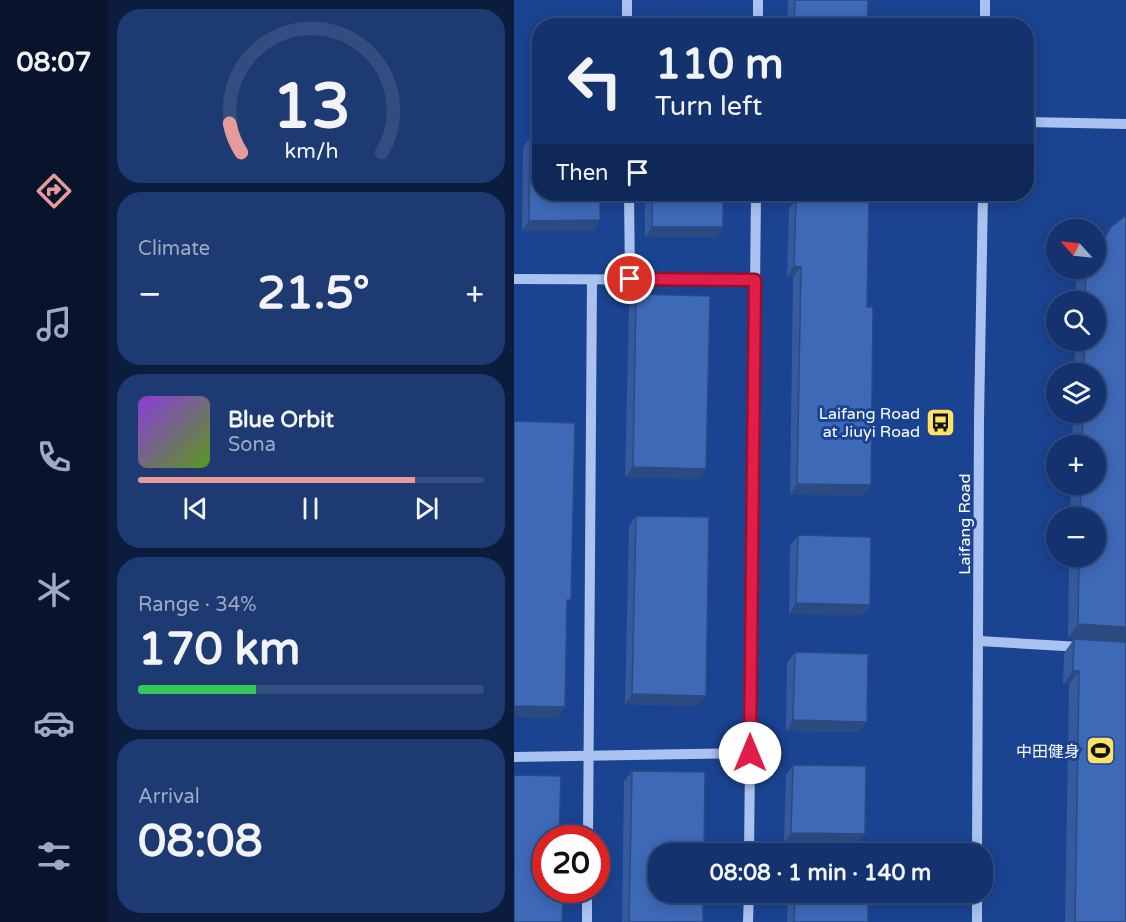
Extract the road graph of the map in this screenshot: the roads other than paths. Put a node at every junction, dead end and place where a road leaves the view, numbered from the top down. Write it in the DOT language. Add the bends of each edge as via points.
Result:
graph roads {
  1 [pos="627,0"];
  2 [pos="758,0"];
  3 [pos="985,0"];
  4 [pos="627,18"];
  5 [pos="758,18"];
  6 [pos="985,18"];
  7 [pos="1034,122"];
  8 [pos="1126,124"];
  9 [pos="629,201"];
  10 [pos="756,201"];
  11 [pos="983,201"];
  12 [pos="514,279"];
  13 [pos="630,279"];
  14 [pos="592,280"];
  15 [pos="755,280"];
  16 [pos="979,641"];
  17 [pos="1092,647"];
  18 [pos="750,753"];
  19 [pos="588,756"];
  20 [pos="514,757"];
  21 [pos="588,825"];
  22 [pos="749,843"];
  23 [pos="978,843"];
  24 [pos="587,903"];
  25 [pos="749,903"];
  26 [pos="977,903"];
  27 [pos="587,922"];
  28 [pos="748,922"];
  29 [pos="977,922"];
  1 -- 4 [label="street"];
  2 -- 5 [label="street"];
  3 -- 6 [label="street"];
  7 -- 8 [label="street"];
  9 -- 13 [label="street"];
  10 -- 15 [label="street"];
  11 -- 16 [label="street, Laifang Road"];
  12 -- 14 [label="street"];
  13 -- 14 [label="street"];
  13 -- 15 [label="street"];
  14 -- 19 [label="street"];
  15 -- 18 [label="street"];
  16 -- 17 [label="street"];
  16 -- 23 [label="street, Laifang Road"];
  18 -- 19 [label="street"];
  18 -- 22 [label="street"];
  19 -- 20 [label="street"];
  19 -- 21 [label="street"];
  24 -- 27 [label="street"];
  25 -- 28 [label="street"];
  26 -- 29 [label="street"];
}
